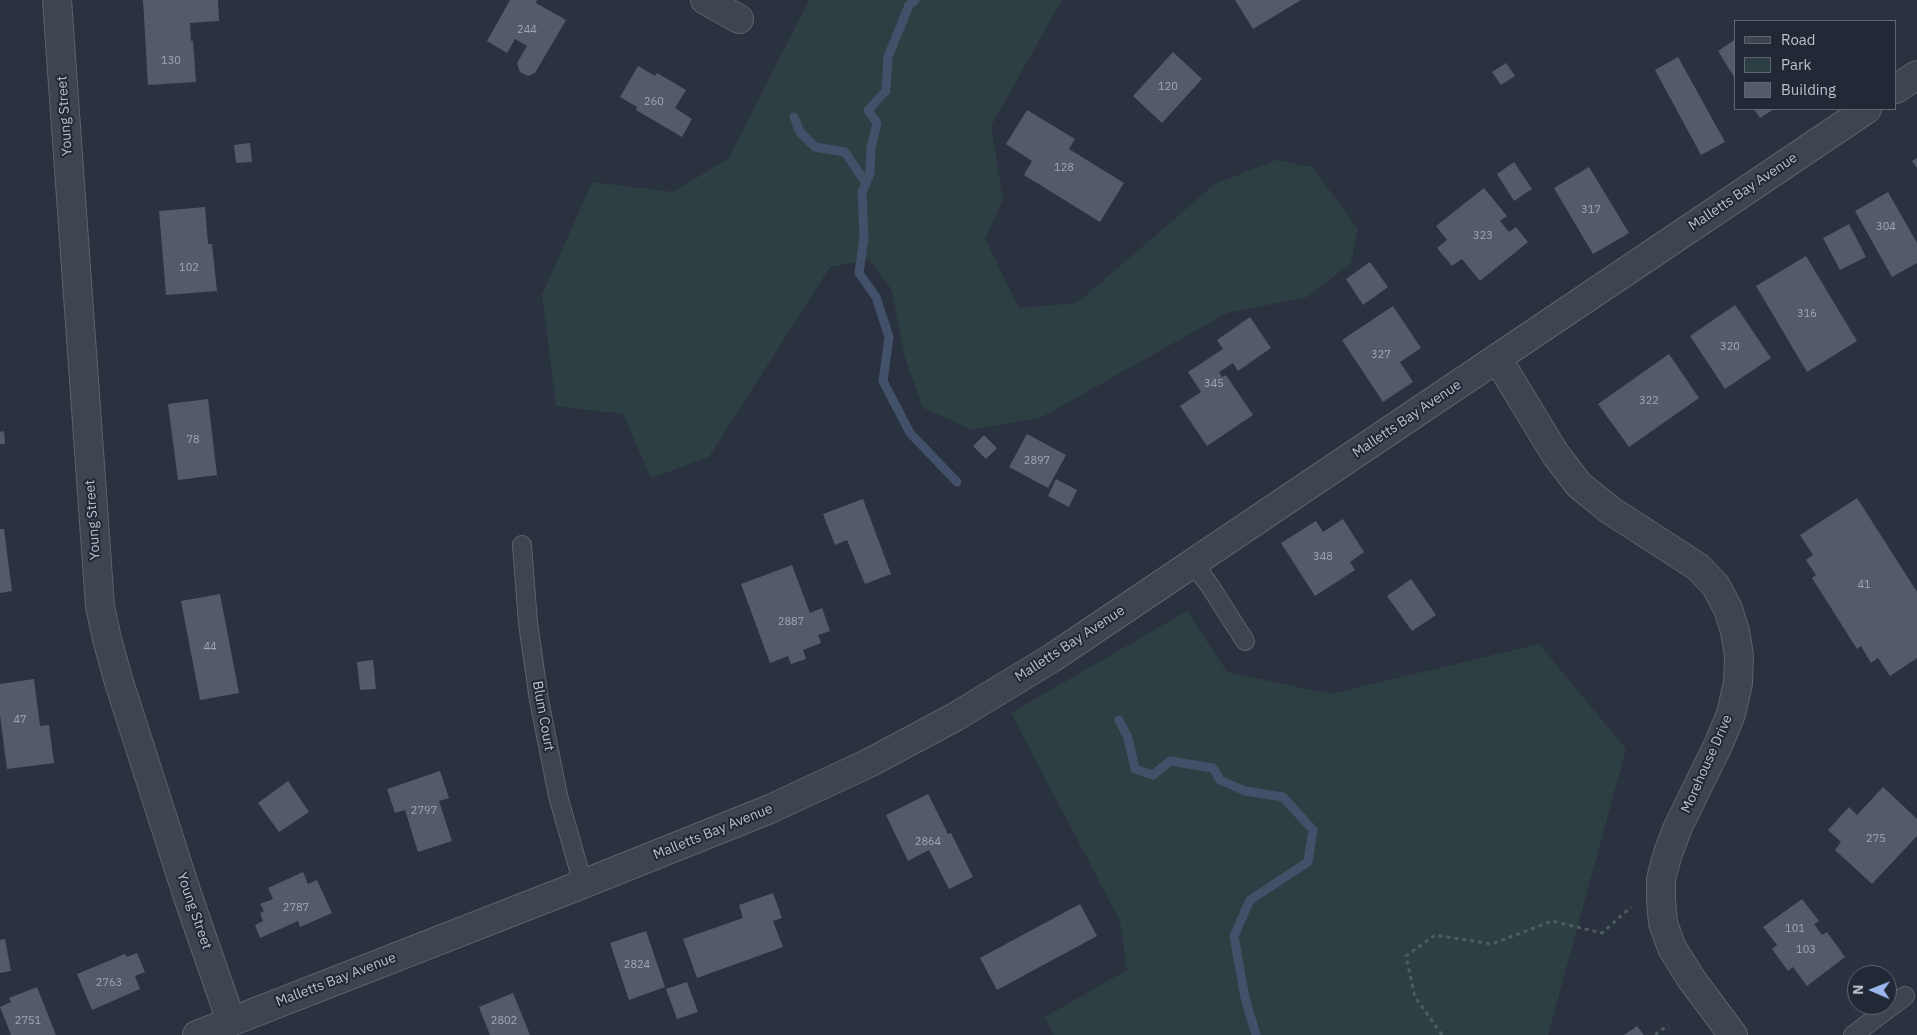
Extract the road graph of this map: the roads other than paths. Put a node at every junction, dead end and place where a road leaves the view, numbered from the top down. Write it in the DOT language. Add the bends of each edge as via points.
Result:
graph roads {
  1 [pos="57,0"];
  2 [pos="705,0"];
  3 [pos="739,19"];
  4 [pos="1917,75"];
  5 [pos="1897,88"];
  6 [pos="1866,110"];
  7 [pos="1497,358"];
  8 [pos="522,545"];
  9 [pos="1193,563"];
  10 [pos="1245,641"];
  11 [pos="583,884"];
  12 [pos="1904,996"];
  13 [pos="231,1021"];
  14 [pos="197,1035"];
  15 [pos="1733,1035"];
  16 [pos="1853,1035"];
  1 -- 13 [label="street, Young Street" via="100,606 118,679"];
  2 -- 3 [label="street"];
  4 -- 5 [label="street"];
  6 -- 7 [label="street, Malletts Bay Avenue"];
  7 -- 9 [label="street, Malletts Bay Avenue"];
  7 -- 15 [label="street, Morehouse Drive" via="1556,455 1579,485 1610,510 1698,567 1716,586 1728,609 1739,655 1738,684 1731,714 1678,827 1661,879 1663,923 1672,948"];
  8 -- 11 [label="lane, Blum Court" via="528,623 539,700 558,796"];
  9 -- 10 [label="lane"];
  9 -- 11 [label="street, Malletts Bay Avenue" via="1052,658 869,763 770,809"];
  11 -- 13 [label="street, Malletts Bay Avenue"];
  12 -- 16 [label="lane"];
  13 -- 14 [label="street, Malletts Bay Avenue"];
}
